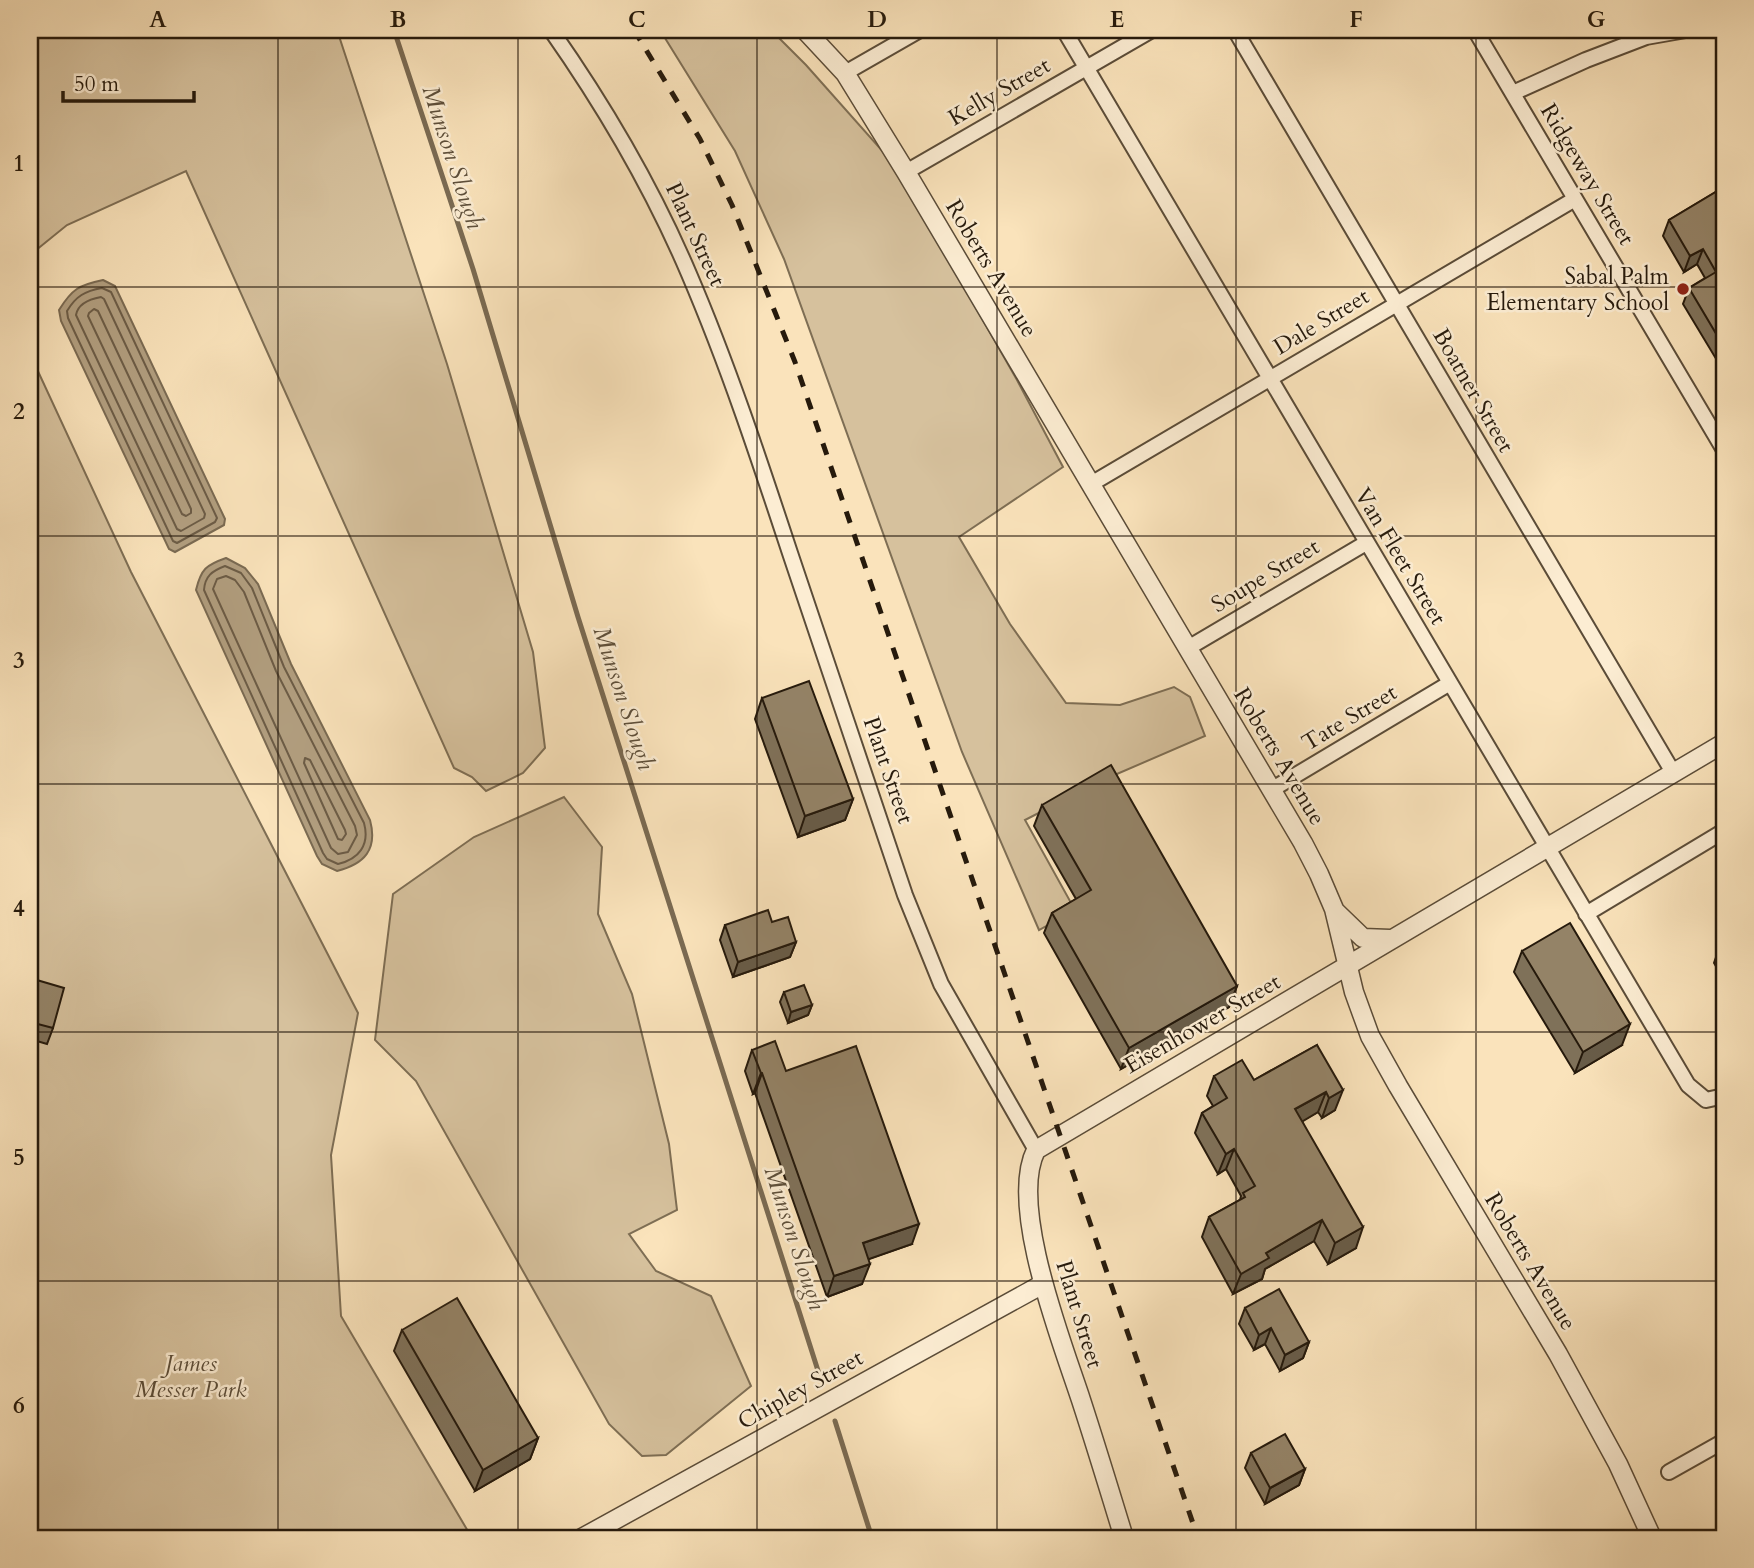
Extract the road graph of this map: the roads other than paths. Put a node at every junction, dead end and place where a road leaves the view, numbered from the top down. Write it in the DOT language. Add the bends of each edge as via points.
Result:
graph roads {
  1 [pos="551,30"];
  2 [pos="805,30"];
  3 [pos="920,30"];
  4 [pos="1064,30"];
  5 [pos="1152,30"];
  6 [pos="1236,30"];
  7 [pos="1475,30"];
  8 [pos="1686,30"];
  9 [pos="1086,67"];
  10 [pos="845,73"];
  11 [pos="1513,93"];
  12 [pos="906,172"];
  13 [pos="1576,199"];
  14 [pos="1396,303"];
  15 [pos="1269,379"];
  16 [pos="1724,450"];
  17 [pos="1091,484"];
  18 [pos="1366,543"];
  19 [pos="1188,648"];
  20 [pos="1450,683"];
  21 [pos="1724,743"];
  22 [pos="1674,774"];
  23 [pos="1271,790"];
  24 [pos="1724,831"];
  25 [pos="1548,848"];
  26 [pos="1334,909"];
  27 [pos="1586,914"];
  28 [pos="1394,939"];
  29 [pos="1348,966"];
  30 [pos="1724,1097"];
  31 [pos="1036,1150"];
  32 [pos="1043,1284"];
  33 [pos="1724,1441"];
  34 [pos="1668,1472"];
  35 [pos="582,1538"];
  36 [pos="1124,1538"];
  37 [pos="1652,1538"];
  1 -- 31 [label="street, Plant Street" via="616,128 688,271 757,454 929,958"];
  2 -- 10 [label="street, Roberts Avenue"];
  3 -- 10 [label="street"];
  4 -- 9 [label="street, Van Fleet Street"];
  5 -- 9 [label="street, Kelly Street"];
  6 -- 14 [label="street, Boatner Street"];
  7 -- 11 [label="street, Ridgeway Street"];
  8 -- 11 [label="street" via="1646,37"];
  9 -- 12 [label="street, Kelly Street"];
  9 -- 15 [label="street, Van Fleet Street"];
  10 -- 12 [label="street, Roberts Avenue"];
  11 -- 13 [label="street, Ridgeway Street"];
  12 -- 17 [label="street, Roberts Avenue"];
  13 -- 14 [label="street, Dale Street"];
  13 -- 16 [label="street, Ridgeway Street"];
  14 -- 15 [label="street, Dale Street"];
  14 -- 22 [label="street, Boatner Street"];
  15 -- 17 [label="street, Dale Street"];
  15 -- 18 [label="street, Van Fleet Street"];
  17 -- 19 [label="street, Roberts Avenue"];
  18 -- 19 [label="street, Soupe Street"];
  18 -- 20 [label="street, Van Fleet Street"];
  19 -- 23 [label="street, Roberts Avenue"];
  20 -- 23 [label="street, Tate Street"];
  20 -- 25 [label="street, Van Fleet Street"];
  21 -- 22 [label="street, Eisenhower Street"];
  22 -- 25 [label="street, Eisenhower Street"];
  23 -- 26 [label="street, Roberts Avenue" via="1320,874"];
  24 -- 27 [label="street"];
  25 -- 27 [label="street, Van Fleet Street"];
  25 -- 28 [label="street, Eisenhower Street"];
  26 -- 28 [label="street" via="1363,938"];
  26 -- 29 [label="street, Roberts Avenue"];
  27 -- 30 [label="street, Van Fleet Street" via="1688,1086 1706,1100"];
  28 -- 29 [label="street, Eisenhower Street"];
  29 -- 31 [label="street, Eisenhower Street"];
  29 -- 37 [label="street, Roberts Avenue" via="1370,1036 1558,1354"];
  31 -- 32 [label="street, Plant Street" via="1028,1187"];
  32 -- 35 [label="street, Chipley Street"];
  32 -- 36 [label="street, Plant Street"];
  33 -- 34 [label="street"];
}
